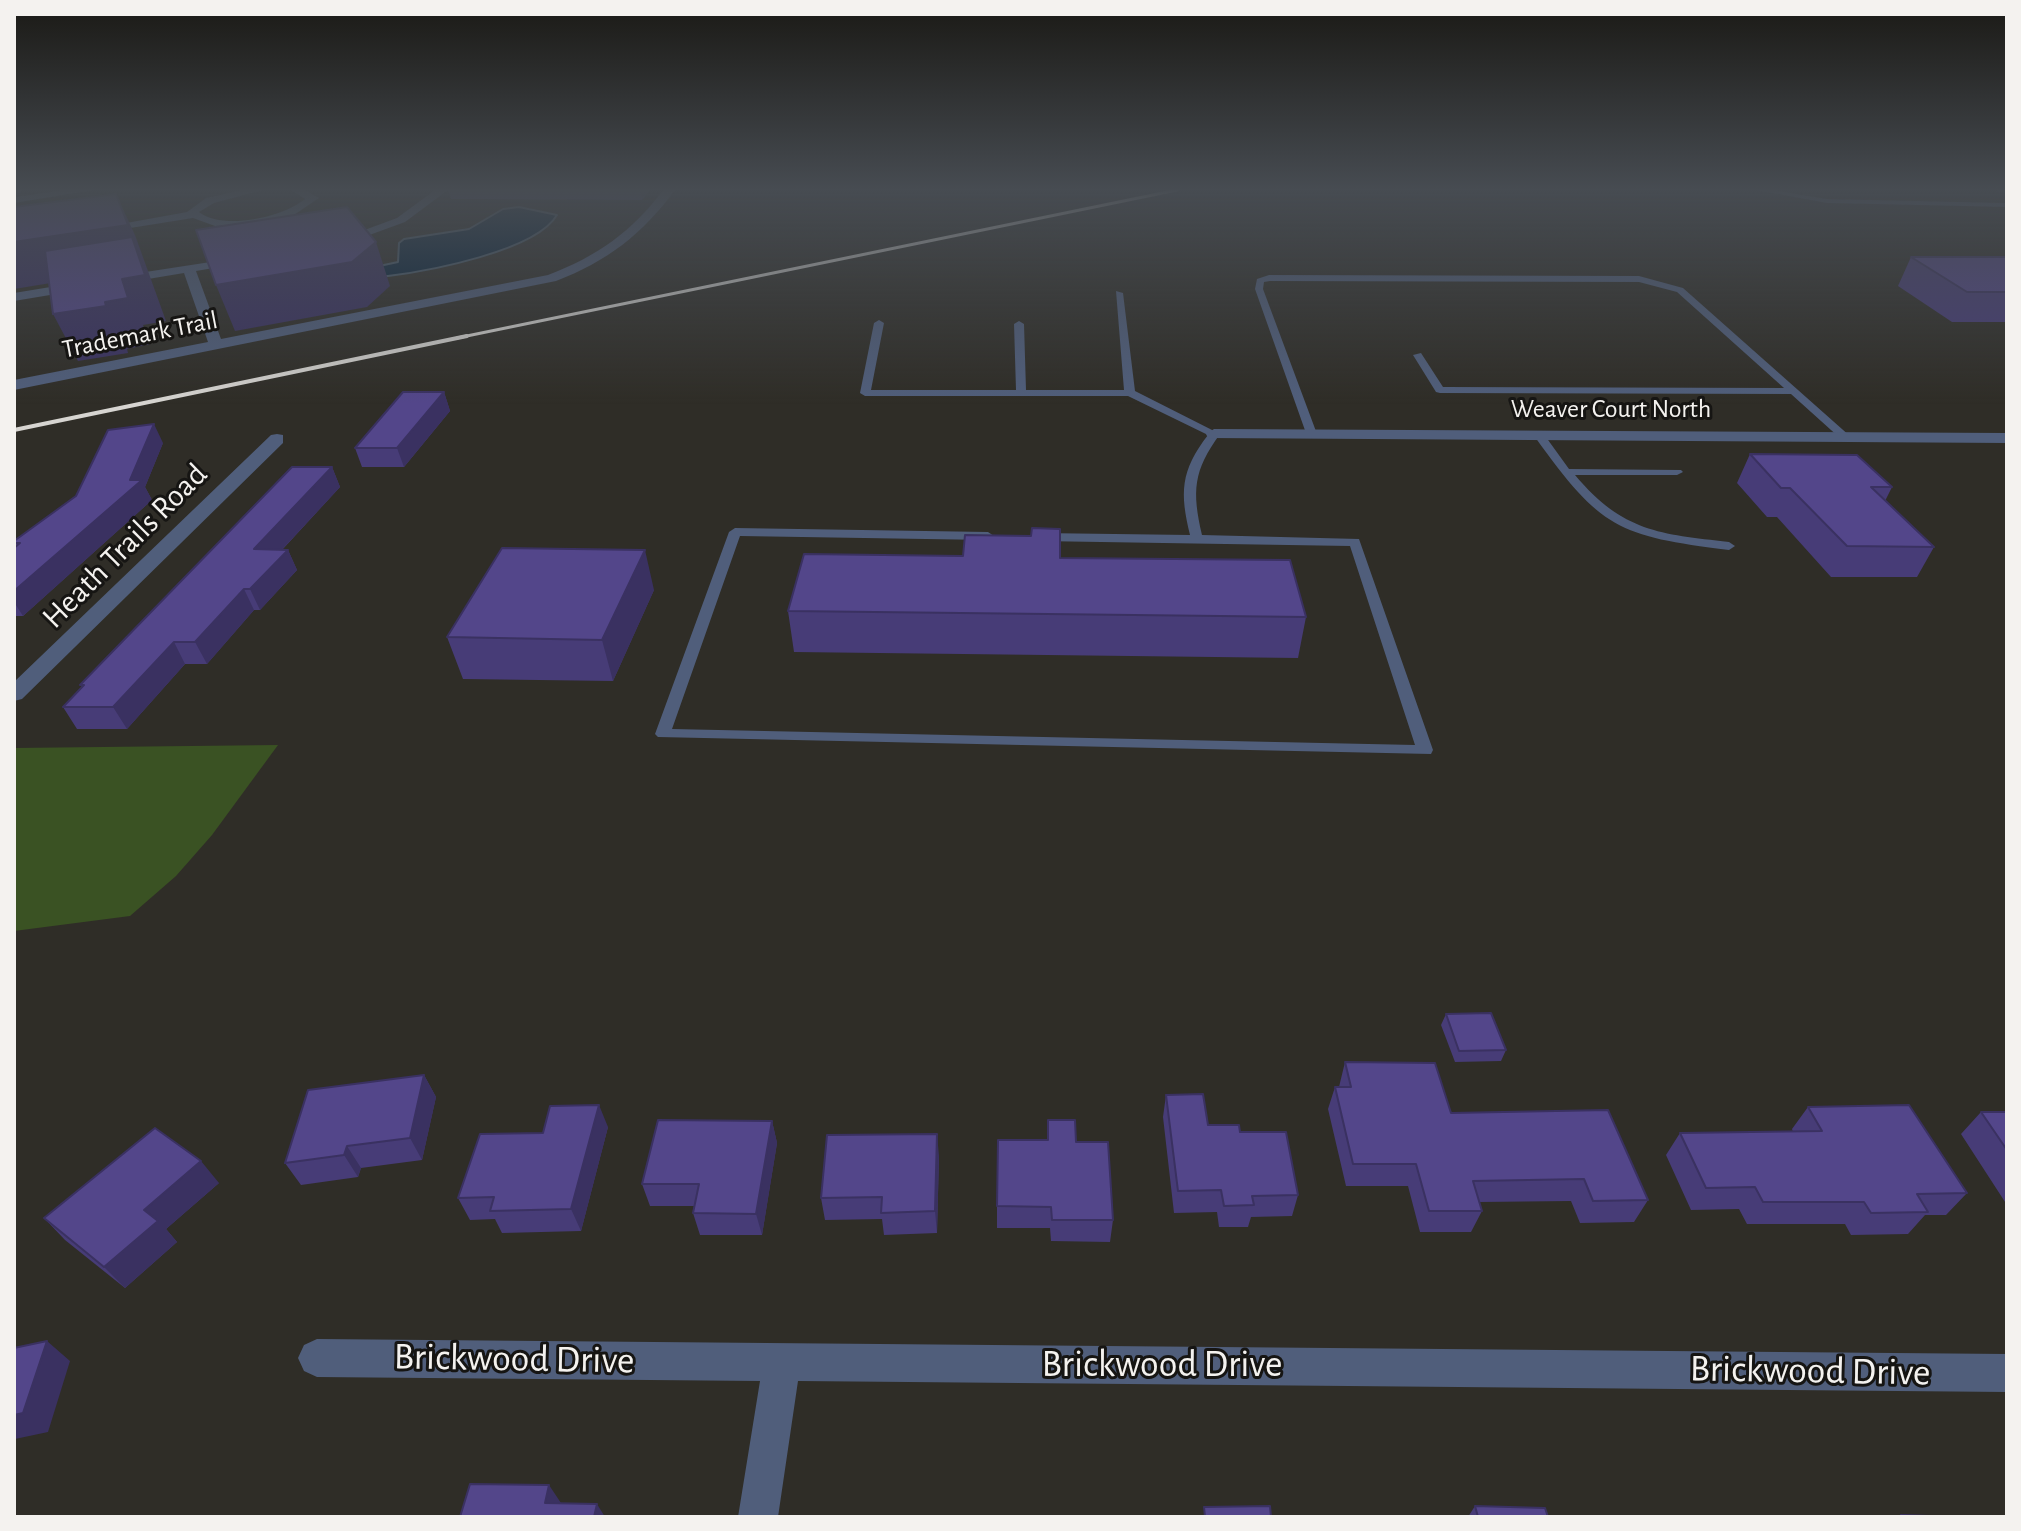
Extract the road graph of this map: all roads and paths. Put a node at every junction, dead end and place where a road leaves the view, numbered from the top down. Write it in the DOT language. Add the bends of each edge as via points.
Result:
graph roads {
  1 [pos="228,261"];
  2 [pos="592,261"];
  3 [pos="189,268"];
  4 [pos="111,281"];
  5 [pos="95,284"];
  6 [pos="1119,293"];
  7 [pos="14,297"];
  8 [pos="879,323"];
  9 [pos="1019,324"];
  10 [pos="216,345"];
  11 [pos="1418,355"];
  12 [pos="14,385"];
  13 [pos="1794,391"];
  14 [pos="1021,393"];
  15 [pos="1130,393"];
  16 [pos="1214,434"];
  17 [pos="1311,434"];
  18 [pos="1539,435"];
  19 [pos="1845,437"];
  20 [pos="2007,438"];
  21 [pos="277,439"];
  22 [pos="1566,472"];
  23 [pos="1677,472"];
  24 [pos="1197,539"];
  25 [pos="1729,546"];
  26 [pos="14,694"];
  27 [pos="317,1358"];
  28 [pos="782,1362"];
  29 [pos="2007,1373"];
  30 [pos="758,1517"];
  1 -- 3 [label="street"];
  2 -- 10 [label="street, Trademark Trail" via="580,269 477,294"];
  3 -- 4 [label="street"];
  3 -- 10 [label="street"];
  5 -- 7 [label="street"];
  6 -- 15 [label="lane"];
  8 -- 14 [label="lane" via="865,393"];
  9 -- 14 [label="lane"];
  10 -- 12 [label="street, Trademark Trail"];
  11 -- 13 [label="lane" via="1440,390"];
  13 -- 17 [label="lane" via="1667,284 1639,279 1269,278 1260,281 1259,289"];
  13 -- 19 [label="lane"];
  14 -- 15 [label="lane"];
  15 -- 16 [label="lane"];
  16 -- 17 [label="street, Weaver Court North"];
  16 -- 24 [label="lane" via="1196,456 1186,492"];
  17 -- 18 [label="street, Weaver Court North"];
  18 -- 19 [label="street, Weaver Court North"];
  18 -- 22 [label="lane"];
  19 -- 20 [label="street, Weaver Court North"];
  21 -- 26 [label="street, Heath Trails Road"];
  22 -- 23 [label="lane"];
  22 -- 25 [label="lane" via="1590,503 1622,526"];
  24 -- 24 [label="lane" via="735,532 663,734 1425,750 1355,542"];
  27 -- 28 [label="street, Brickwood Drive"];
  28 -- 29 [label="street, Brickwood Drive"];
  28 -- 30 [label="street"];
}
